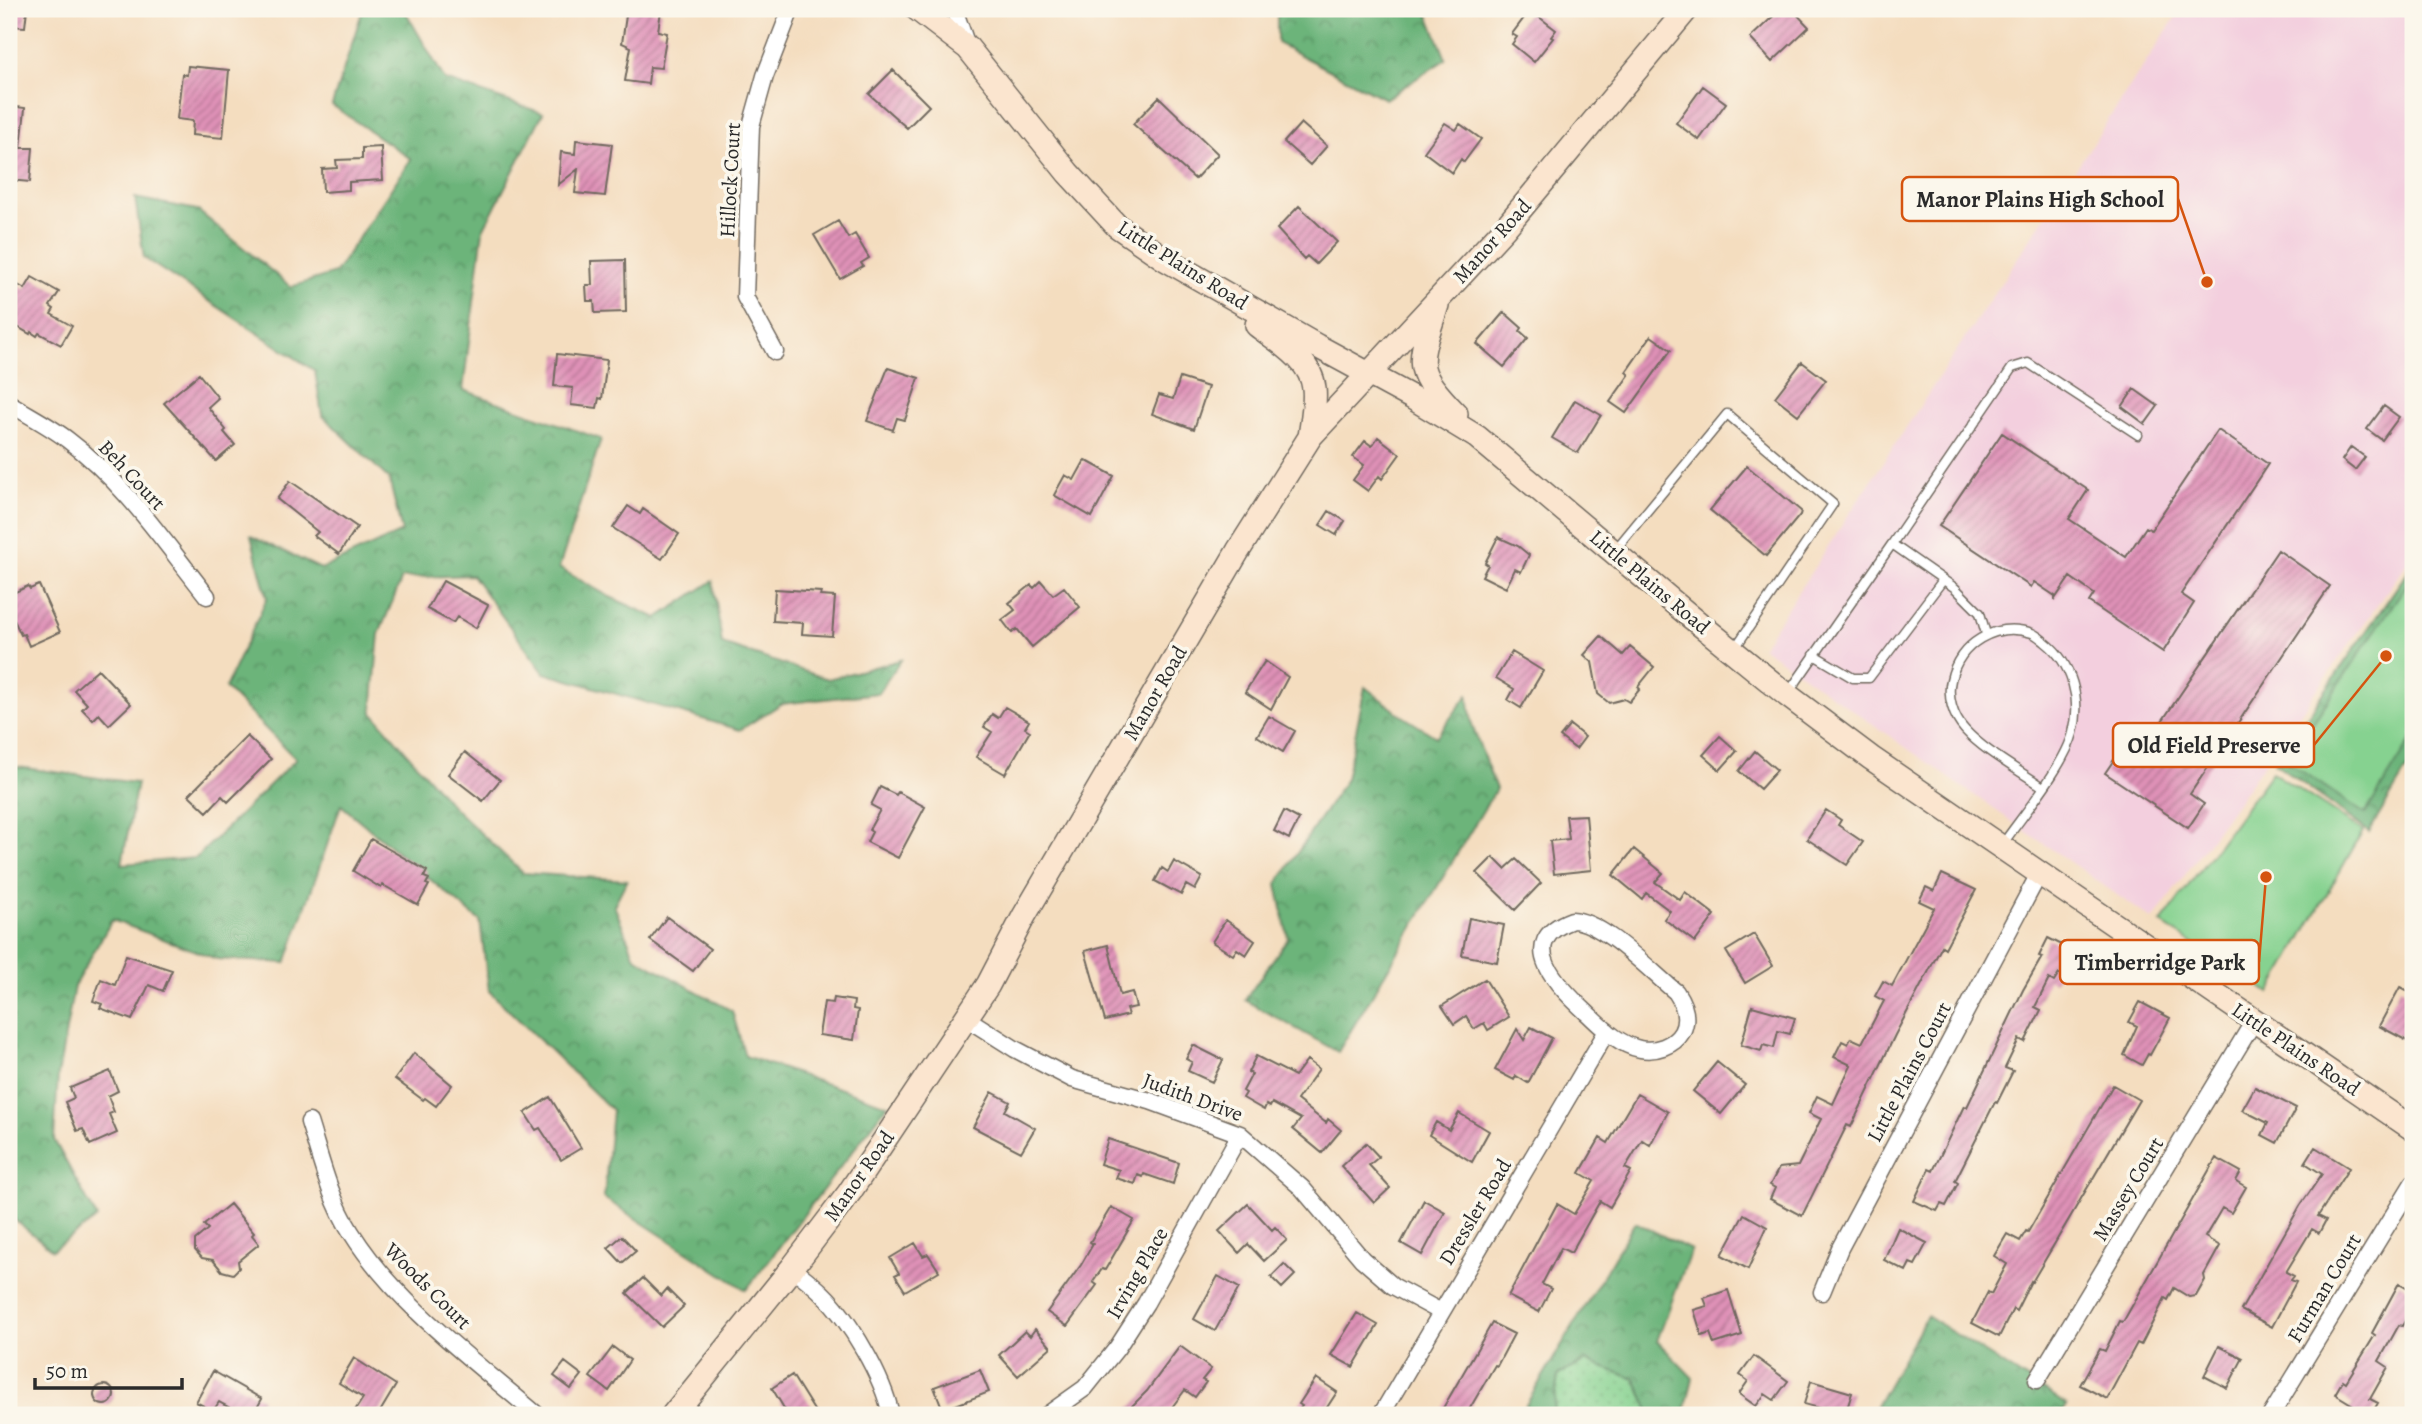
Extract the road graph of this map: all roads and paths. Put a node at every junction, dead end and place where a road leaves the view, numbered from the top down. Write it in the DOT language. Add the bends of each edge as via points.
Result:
graph roads {
  1 [pos="791,9"];
  2 [pos="917,9"];
  3 [pos="954,9"];
  4 [pos="1687,9"];
  5 [pos="968,48"];
  6 [pos="1215,288"];
  7 [pos="1439,298"];
  8 [pos="775,352"];
  9 [pos="1367,374"];
  10 [pos="9,403"];
  11 [pos="2138,435"];
  12 [pos="1310,437"];
  13 [pos="1477,437"];
  14 [pos="1892,544"];
  15 [pos="1614,552"];
  16 [pos="1943,580"];
  17 [pos="207,596"];
  18 [pos="1986,634"];
  19 [pos="1733,651"];
  20 [pos="1814,655"];
  21 [pos="1787,695"];
  22 [pos="2043,787"];
  23 [pos="2000,848"];
  24 [pos="2039,874"];
  25 [pos="966,1018"];
  26 [pos="2254,1021"];
  27 [pos="1607,1031"];
  28 [pos="309,1122"];
  29 [pos="2413,1129"];
  30 [pos="1241,1134"];
  31 [pos="2413,1184"];
  32 [pos="792,1268"];
  33 [pos="1822,1292"];
  34 [pos="1441,1312"];
  35 [pos="2037,1380"];
  36 [pos="537,1415"];
  37 [pos="673,1415"];
  38 [pos="891,1415"];
  39 [pos="1047,1415"];
  40 [pos="1381,1415"];
  41 [pos="2271,1415"];
  1 -- 8 [label="street, Hillock Court" via="751,126 745,297"];
  2 -- 5 [label="street, Little Plains Road"];
  3 -- 5 [label="street"];
  4 -- 7 [label="street, Manor Road" via="1513,219"];
  5 -- 6 [label="street, Little Plains Road" via="1068,173 1117,226"];
  6 -- 9 [label="street, Little Plains Road"];
  6 -- 12 [label="street" via="1312,375"];
  7 -- 9 [label="street, Manor Road"];
  7 -- 13 [label="street" via="1423,348 1425,377"];
  9 -- 12 [label="street, Manor Road"];
  9 -- 13 [label="street, Little Plains Road"];
  10 -- 17 [label="street, Beh Court" via="68,439 106,473"];
  11 -- 14 [label="lane" via="2028,363 2012,368"];
  12 -- 25 [label="street, Manor Road" via="1231,563"];
  13 -- 15 [label="street, Little Plains Road"];
  14 -- 16 [label="lane"];
  14 -- 20 [label="lane"];
  15 -- 19 [label="street, Little Plains Road"];
  15 -- 19 [label="lane" via="1727,414 1833,504"];
  16 -- 18 [label="lane" via="1980,613"];
  16 -- 20 [label="lane" via="1869,678 1853,678"];
  18 -- 22 [label="lane" via="1965,649 1954,666 1951,706 1964,730"];
  18 -- 22 [label="lane" via="2012,630 2034,634 2056,650 2070,672 2077,703 2074,732"];
  19 -- 21 [label="street, Little Plains Road"];
  20 -- 21 [label="lane"];
  21 -- 23 [label="street, Little Plains Road"];
  22 -- 23 [label="lane"];
  23 -- 24 [label="street, Little Plains Road"];
  24 -- 26 [label="street, Little Plains Road"];
  24 -- 33 [label="street, Little Plains Court" via="1840,1248"];
  25 -- 30 [label="street, Judith Drive" via="1072,1079"];
  25 -- 32 [label="street, Manor Road" via="849,1193"];
  26 -- 29 [label="street, Little Plains Road"];
  26 -- 35 [label="street, Massey Court"];
  27 -- 27 [label="street" via="1562,990 1546,968 1543,957 1550,933 1572,920 1600,929 1676,992 1686,1012 1680,1036 1655,1049 1627,1045"];
  27 -- 34 [label="street, Dressler Road"];
  28 -- 36 [label="street, Woods Court" via="330,1188 350,1231 376,1268 413,1308"];
  30 -- 34 [label="street, Judith Drive" via="1302,1188 1362,1259 1393,1286"];
  30 -- 39 [label="street, Irving Place" via="1117,1348 1086,1388"];
  31 -- 41 [label="street, Furman Court"];
  32 -- 37 [label="street, Manor Road"];
  32 -- 38 [label="street" via="823,1294 855,1336 873,1366"];
  34 -- 40 [label="street, Dressler Road"];
}
